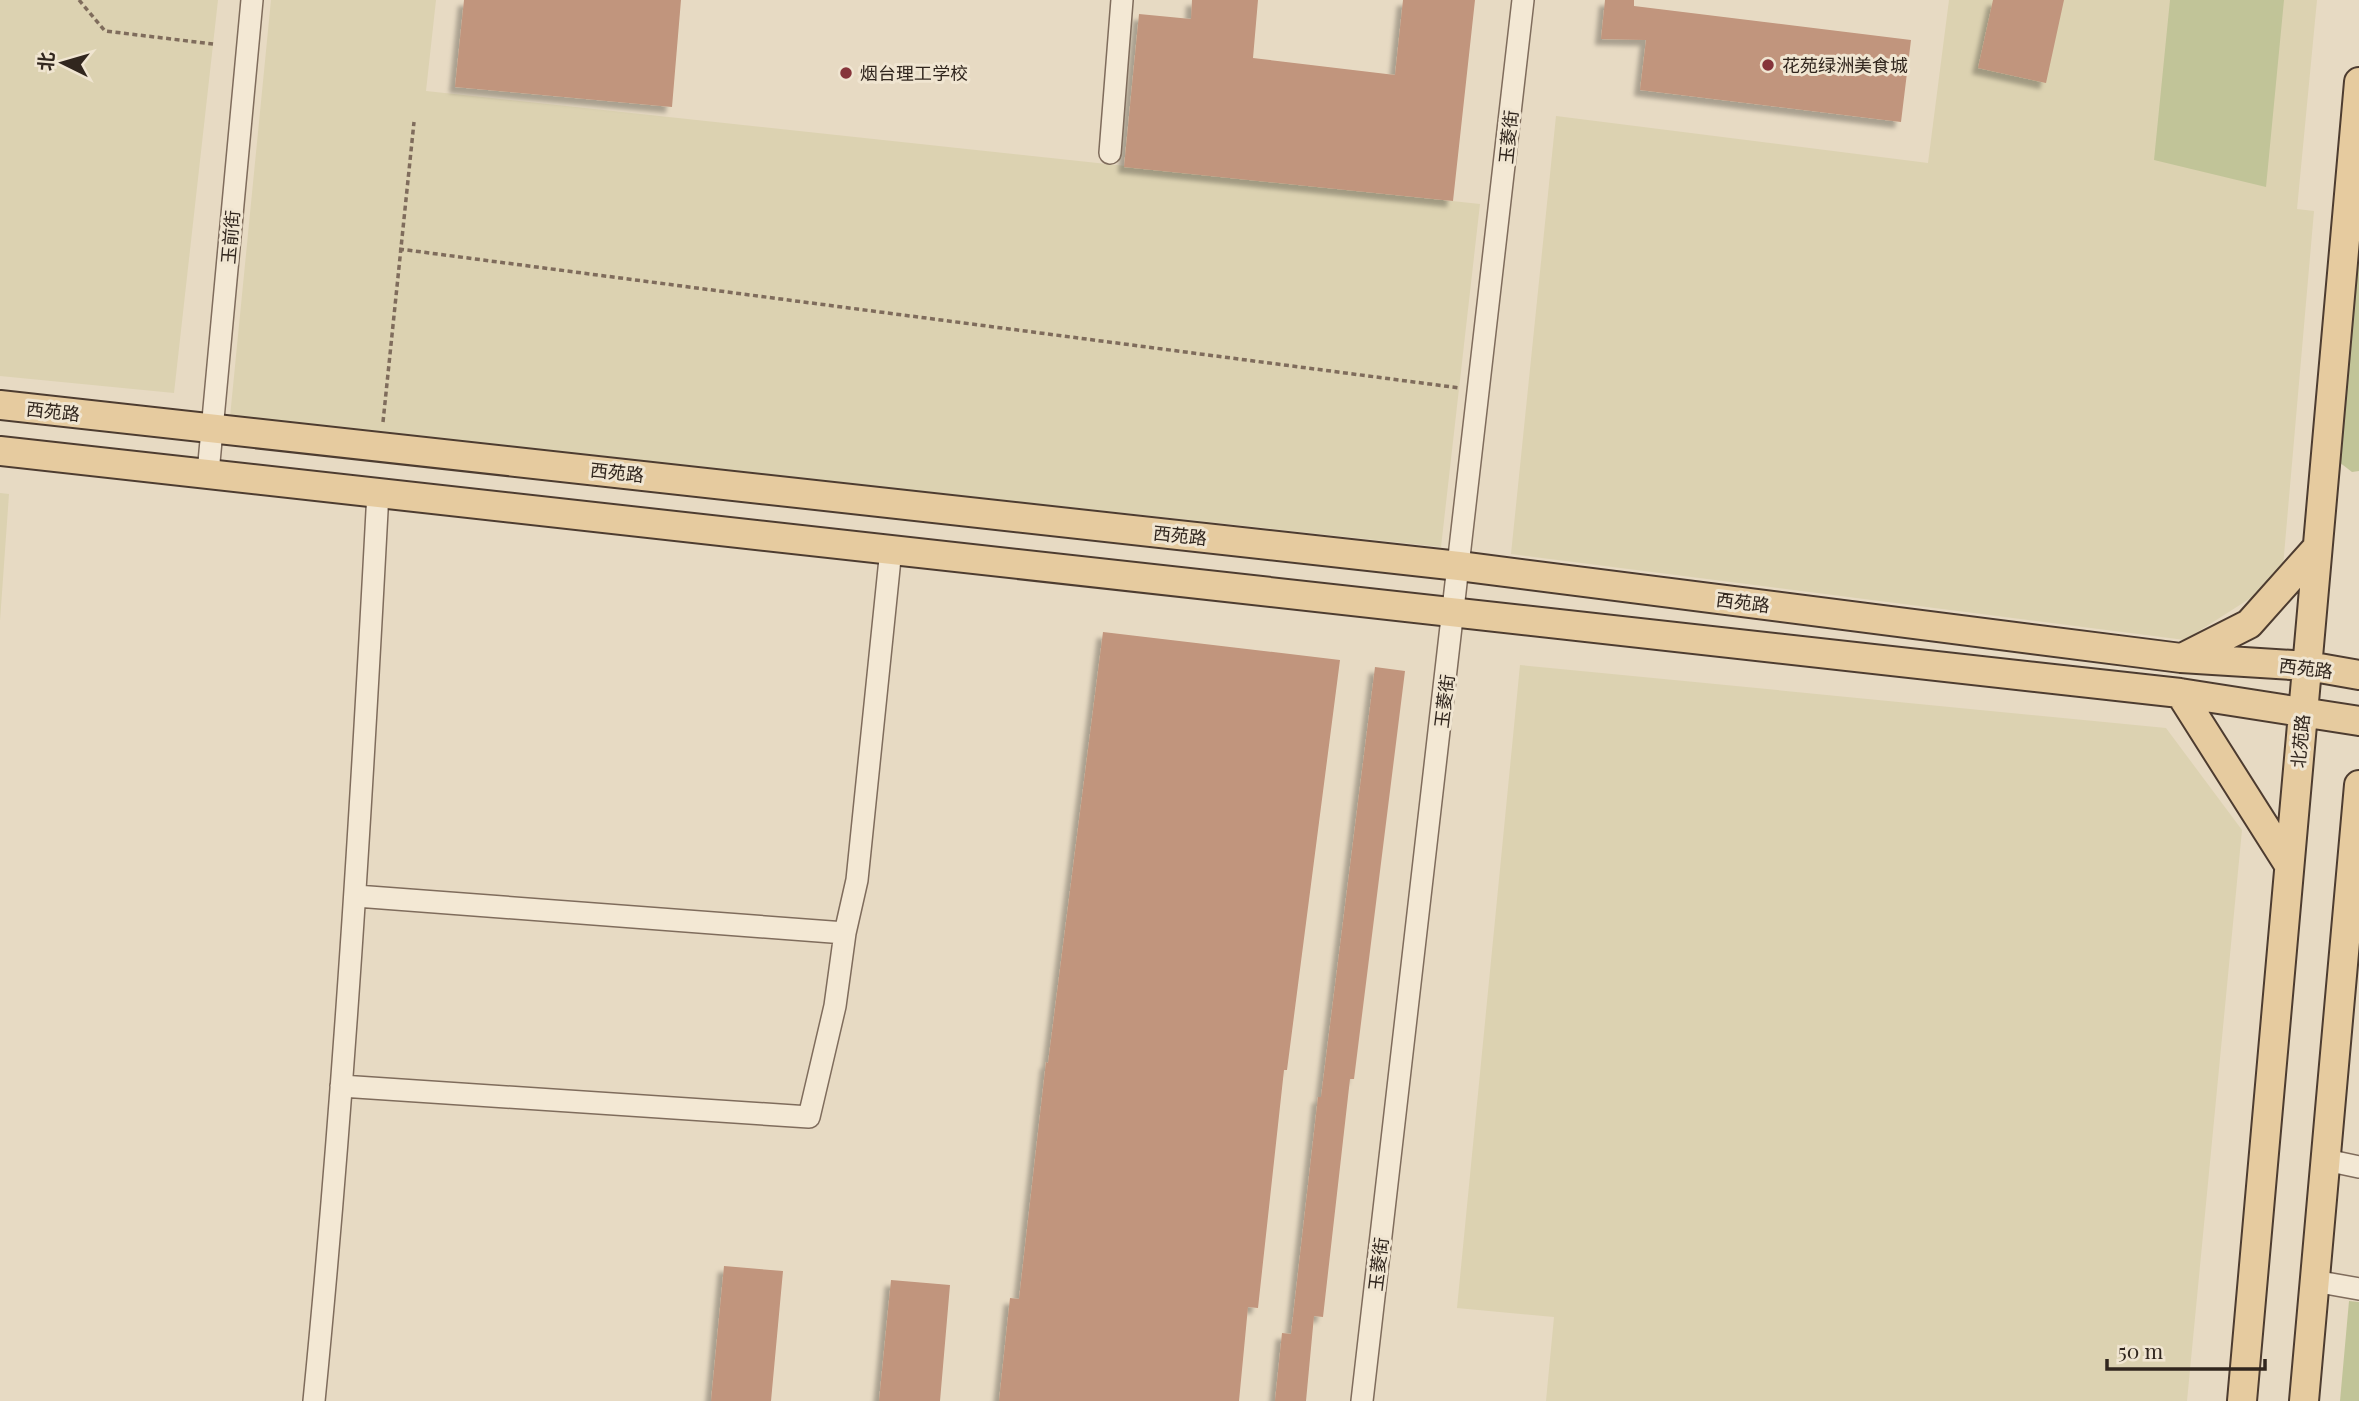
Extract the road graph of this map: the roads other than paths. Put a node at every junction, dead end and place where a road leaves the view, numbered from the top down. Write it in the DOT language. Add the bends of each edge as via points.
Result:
graph roads {
  1 [pos="252,0"];
  2 [pos="1122,0"];
  3 [pos="1523,0"];
  4 [pos="2359,82"];
  5 [pos="1110,153"];
  6 [pos="0,405"];
  7 [pos="213,427"];
  8 [pos="0,451"];
  9 [pos="208,473"];
  10 [pos="377,492"];
  11 [pos="2316,549"];
  12 [pos="891,550"];
  13 [pos="1459,566"];
  14 [pos="1454,612"];
  15 [pos="2180,658"];
  16 [pos="2308,666"];
  17 [pos="2359,675"];
  18 [pos="2180,693"];
  19 [pos="2302,714"];
  20 [pos="2359,721"];
  21 [pos="2359,785"];
  22 [pos="2355,861"];
  23 [pos="2289,866"];
  24 [pos="356,896"];
  25 [pos="845,933"];
  26 [pos="341,1086"];
  27 [pos="2326,1160"];
  28 [pos="2359,1167"];
  29 [pos="2314,1281"];
  30 [pos="2359,1289"];
  31 [pos="314,1401"];
  32 [pos="1362,1401"];
  33 [pos="2242,1401"];
  34 [pos="2304,1401"];
  1 -- 7 [label="street, 玉前街"];
  2 -- 5 [label="street"];
  3 -- 13 [label="street, 玉菱街"];
  4 -- 11 [label="main road, 北苑路"];
  6 -- 7 [label="main road, 西苑路"];
  7 -- 9 [label="street, 玉前街"];
  7 -- 13 [label="main road, 西苑路"];
  8 -- 9 [label="main road"];
  9 -- 10 [label="main road"];
  10 -- 12 [label="main road"];
  10 -- 24 [label="street"];
  11 -- 15 [label="main road" via="2249,624"];
  11 -- 16 [label="main road, 北苑路"];
  12 -- 14 [label="main road"];
  12 -- 25 [label="street" via="857,880"];
  13 -- 14 [label="street, 玉菱街"];
  13 -- 15 [label="main road, 西苑路"];
  14 -- 18 [label="main road"];
  14 -- 32 [label="street, 玉菱街"];
  15 -- 16 [label="main road, 西苑路"];
  16 -- 17 [label="main road, 西苑路"];
  16 -- 19 [label="main road, 北苑路"];
  18 -- 19 [label="main road"];
  18 -- 23 [label="main road"];
  19 -- 20 [label="main road"];
  19 -- 23 [label="main road, 北苑路"];
  21 -- 22 [label="main road"];
  22 -- 27 [label="main road"];
  23 -- 33 [label="main road, 北苑路"];
  24 -- 25 [label="street"];
  24 -- 26 [label="street"];
  25 -- 26 [label="street" via="835,1006 810,1116"];
  26 -- 31 [label="street"];
  27 -- 28 [label="street"];
  27 -- 29 [label="main road"];
  29 -- 30 [label="street"];
  29 -- 34 [label="main road"];
}
